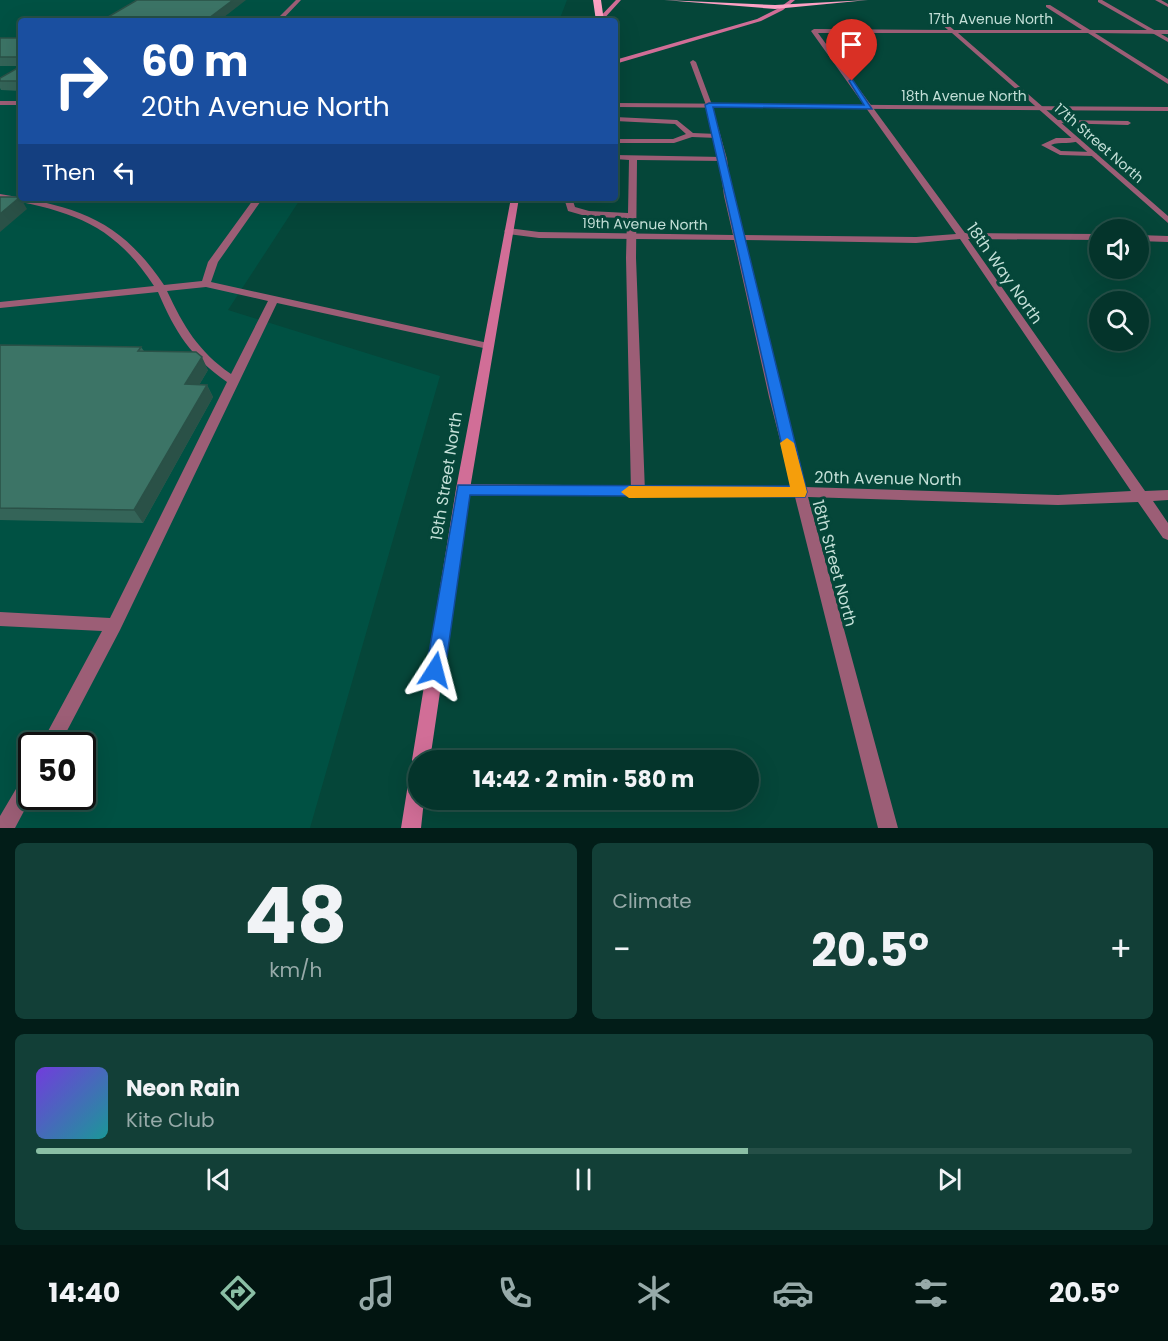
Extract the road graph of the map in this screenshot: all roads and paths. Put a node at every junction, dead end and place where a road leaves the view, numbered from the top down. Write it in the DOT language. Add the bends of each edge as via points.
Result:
graph roads {
  1 [pos="298,0"];
  2 [pos="597,0"];
  3 [pos="619,0"];
  4 [pos="668,0"];
  5 [pos="793,0"];
  6 [pos="864,0"];
  7 [pos="1157,0"];
  8 [pos="1100,1"];
  9 [pos="784,3"];
  10 [pos="1048,6"];
  11 [pos="1168,6"];
  12 [pos="932,13"];
  13 [pos="281,18"];
  14 [pos="599,18"];
  15 [pos="602,18"];
  16 [pos="952,30"];
  17 [pos="814,31"];
  18 [pos="1087,31"];
  19 [pos="1155,32"];
  20 [pos="1168,32"];
  21 [pos="1168,40"];
  22 [pos="618,61"];
  23 [pos="693,62"];
  24 [pos="1168,82"];
  25 [pos="0,103"];
  26 [pos="18,103"];
  27 [pos="618,105"];
  28 [pos="709,105"];
  29 [pos="870,107"];
  30 [pos="1041,108"];
  31 [pos="1168,110"];
  32 [pos="618,119"];
  33 [pos="1057,122"];
  34 [pos="1128,123"];
  35 [pos="691,135"];
  36 [pos="717,136"];
  37 [pos="1077,140"];
  38 [pos="618,141"];
  39 [pos="1093,154"];
  40 [pos="618,157"];
  41 [pos="633,157"];
  42 [pos="723,159"];
  43 [pos="0,196"];
  44 [pos="18,199"];
  45 [pos="28,201"];
  46 [pos="257,201"];
  47 [pos="514,201"];
  48 [pos="569,201"];
  49 [pos="633,216"];
  50 [pos="1168,220"];
  51 [pos="508,231"];
  52 [pos="633,236"];
  53 [pos="962,236"];
  54 [pos="1089,237"];
  55 [pos="1149,238"];
  56 [pos="1168,238"];
  57 [pos="739,239"];
  58 [pos="206,284"];
  59 [pos="161,289"];
  60 [pos="274,299"];
  61 [pos="0,305"];
  62 [pos="488,346"];
  63 [pos="233,381"];
  64 [pos="463,489"];
  65 [pos="638,492"];
  66 [pos="800,492"];
  67 [pos="1141,495"];
  68 [pos="1168,495"];
  69 [pos="1168,534"];
  70 [pos="0,619"];
  71 [pos="114,624"];
  72 [pos="56,732"];
  73 [pos="423,750"];
  74 [pos="18,803"];
  75 [pos="414,810"];
  76 [pos="4,828"];
  77 [pos="411,828"];
  78 [pos="888,828"];
  1 -- 13 [label="street"];
  2 -- 14 [label="highway"];
  3 -- 15 [label="main road"];
  4 -- 9 [label="highway"];
  5 -- 9 [label="main road"];
  6 -- 9 [label="highway"];
  7 -- 11 [label="street"];
  8 -- 19 [label="street"];
  9 -- 22 [label="main road" via="759,20"];
  10 -- 18 [label="street"];
  12 -- 16 [label="street, 17th Street North"];
  16 -- 17 [label="street, 17th Avenue North"];
  16 -- 18 [label="street, 17th Avenue North"];
  16 -- 30 [label="street, 17th Street North"];
  17 -- 29 [label="street, 18th Way North"];
  18 -- 19 [label="street, 17th Avenue North"];
  18 -- 24 [label="street"];
  19 -- 20 [label="street, 17th Avenue North"];
  19 -- 21 [label="street"];
  23 -- 28 [label="street, 18th Street North"];
  25 -- 26 [label="street"];
  27 -- 28 [label="street, 18th Avenue North"];
  28 -- 29 [label="street, 18th Avenue North"];
  28 -- 36 [label="street, 18th Street North"];
  29 -- 30 [label="street, 18th Avenue North"];
  29 -- 53 [label="street, 18th Way North"];
  30 -- 31 [label="street, 18th Avenue North"];
  30 -- 33 [label="street, 17th Street North"];
  32 -- 35 [label="street" via="677,122"];
  33 -- 34 [label="street"];
  33 -- 37 [label="street, 17th Street North"];
  35 -- 36 [label="street"];
  35 -- 38 [label="street" via="675,141"];
  36 -- 42 [label="street, 18th Street North"];
  37 -- 39 [label="street, 17th Street North"];
  37 -- 39 [label="street" via="1056,140 1045,145 1060,153"];
  39 -- 50 [label="street, 17th Street North"];
  40 -- 41 [label="street"];
  41 -- 42 [label="street"];
  41 -- 49 [label="street"];
  42 -- 57 [label="street, 18th Street North"];
  43 -- 44 [label="street"];
  45 -- 59 [label="street" via="87,217 129,244"];
  46 -- 58 [label="street" via="213,262"];
  47 -- 51 [label="main road, 19th Street North"];
  48 -- 49 [label="street" via="571,209 580,213"];
  49 -- 52 [label="street"];
  51 -- 52 [label="street, 19th Avenue North"];
  51 -- 62 [label="main road, 19th Street North"];
  52 -- 57 [label="street, 19th Avenue North"];
  52 -- 65 [label="street"];
  53 -- 54 [label="street, 19th Avenue North"];
  53 -- 57 [label="street, 19th Avenue North" via="930,240"];
  53 -- 67 [label="street, 18th Way North"];
  55 -- 56 [label="street"];
  57 -- 66 [label="street, 18th Street North"];
  58 -- 59 [label="street"];
  58 -- 60 [label="street"];
  59 -- 61 [label="street"];
  59 -- 63 [label="street" via="188,343"];
  60 -- 62 [label="street"];
  60 -- 63 [label="street"];
  62 -- 64 [label="main road, 19th Street North"];
  63 -- 71 [label="street"];
  64 -- 65 [label="street, 20th Avenue North"];
  64 -- 73 [label="main road, 19th Street North"];
  65 -- 66 [label="street, 20th Avenue North"];
  66 -- 67 [label="street, 20th Avenue North" via="1059,500"];
  66 -- 78 [label="street, 18th Street North"];
  67 -- 68 [label="street, 20th Avenue North"];
  67 -- 69 [label="street, 18th Way North"];
  70 -- 71 [label="street"];
  71 -- 72 [label="street"];
  74 -- 76 [label="street"];
  75 -- 77 [label="main road"];
}
